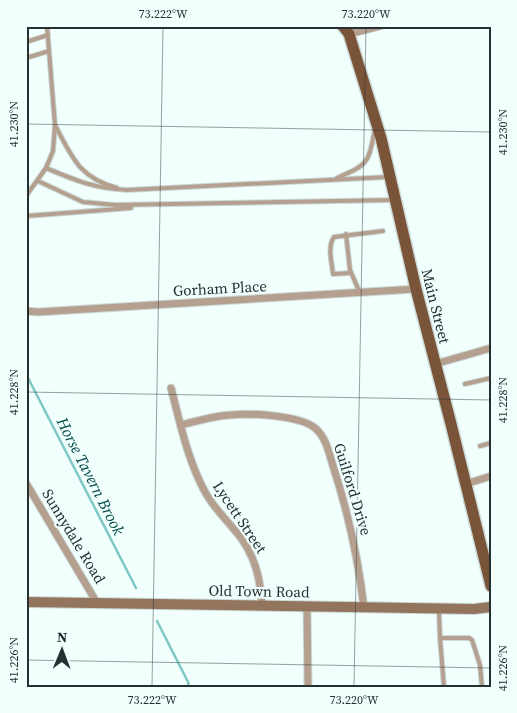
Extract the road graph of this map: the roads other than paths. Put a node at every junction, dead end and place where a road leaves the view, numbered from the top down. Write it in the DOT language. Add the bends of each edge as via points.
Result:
graph roads {
  1 [pos="47,26"];
  2 [pos="380,26"];
  3 [pos="348,29"];
  4 [pos="48,35"];
  5 [pos="26,42"];
  6 [pos="49,51"];
  7 [pos="26,58"];
  8 [pos="376,122"];
  9 [pos="55,125"];
  10 [pos="46,168"];
  11 [pos="390,177"];
  12 [pos="333,180"];
  13 [pos="38,181"];
  14 [pos="127,190"];
  15 [pos="26,196"];
  16 [pos="396,200"];
  17 [pos="167,206"];
  18 [pos="26,216"];
  19 [pos="383,231"];
  20 [pos="346,234"];
  21 [pos="352,273"];
  22 [pos="416,289"];
  23 [pos="360,293"];
  24 [pos="26,311"];
  25 [pos="491,348"];
  26 [pos="435,364"];
  27 [pos="491,378"];
  28 [pos="465,384"];
  29 [pos="171,388"];
  30 [pos="181,425"];
  31 [pos="491,443"];
  32 [pos="480,446"];
  33 [pos="491,476"];
  34 [pos="26,483"];
  35 [pos="466,484"];
  36 [pos="491,586"];
  37 [pos="26,602"];
  38 [pos="97,603"];
  39 [pos="262,606"];
  40 [pos="307,607"];
  41 [pos="491,607"];
  42 [pos="364,608"];
  43 [pos="439,608"];
  44 [pos="440,638"];
  45 [pos="308,687"];
  46 [pos="444,687"];
  47 [pos="482,687"];
  1 -- 4 [label="lane"];
  2 -- 3 [label="street"];
  3 -- 8 [label="main road, Main Street"];
  4 -- 5 [label="lane"];
  4 -- 6 [label="lane"];
  6 -- 7 [label="lane"];
  6 -- 9 [label="lane"];
  8 -- 11 [label="main road, Main Street"];
  8 -- 12 [label="lane" via="364,165"];
  9 -- 10 [label="lane" via="53,151"];
  9 -- 14 [label="lane" via="75,162 86,174 100,183"];
  10 -- 13 [label="lane"];
  10 -- 14 [label="lane" via="85,184"];
  11 -- 12 [label="lane"];
  11 -- 16 [label="main road, Main Street"];
  12 -- 14 [label="lane"];
  13 -- 15 [label="lane"];
  13 -- 17 [label="lane" via="83,202 114,206"];
  16 -- 17 [label="lane"];
  16 -- 22 [label="main road, Main Street"];
  17 -- 18 [label="lane"];
  19 -- 20 [label="lane"];
  20 -- 21 [label="lane"];
  20 -- 21 [label="lane" via="334,237 331,245 334,274"];
  21 -- 23 [label="lane"];
  22 -- 23 [label="street, Gorham Place"];
  22 -- 26 [label="main road, Main Street"];
  23 -- 24 [label="street, Gorham Place"];
  25 -- 26 [label="street"];
  26 -- 35 [label="main road, Main Street"];
  27 -- 28 [label="lane"];
  29 -- 30 [label="street, Lycett Street"];
  30 -- 39 [label="street, Lycett Street" via="188,454 204,491 252,557 262,591"];
  30 -- 42 [label="street, Guilford Drive" via="240,415 286,418 316,429 325,442 347,507 356,545"];
  31 -- 32 [label="lane"];
  33 -- 35 [label="street"];
  34 -- 38 [label="street, Sunnydale Road"];
  35 -- 36 [label="main road, Main Street"];
  37 -- 38 [label="main road, Old Town Road"];
  38 -- 39 [label="main road, Old Town Road"];
  39 -- 40 [label="main road, Old Town Road"];
  40 -- 42 [label="main road, Old Town Road"];
  40 -- 45 [label="street"];
  41 -- 43 [label="main road, Old Town Road"];
  42 -- 43 [label="main road, Old Town Road"];
  43 -- 44 [label="lane"];
  44 -- 46 [label="lane"];
  44 -- 47 [label="lane" via="472,640 480,665"];
}
